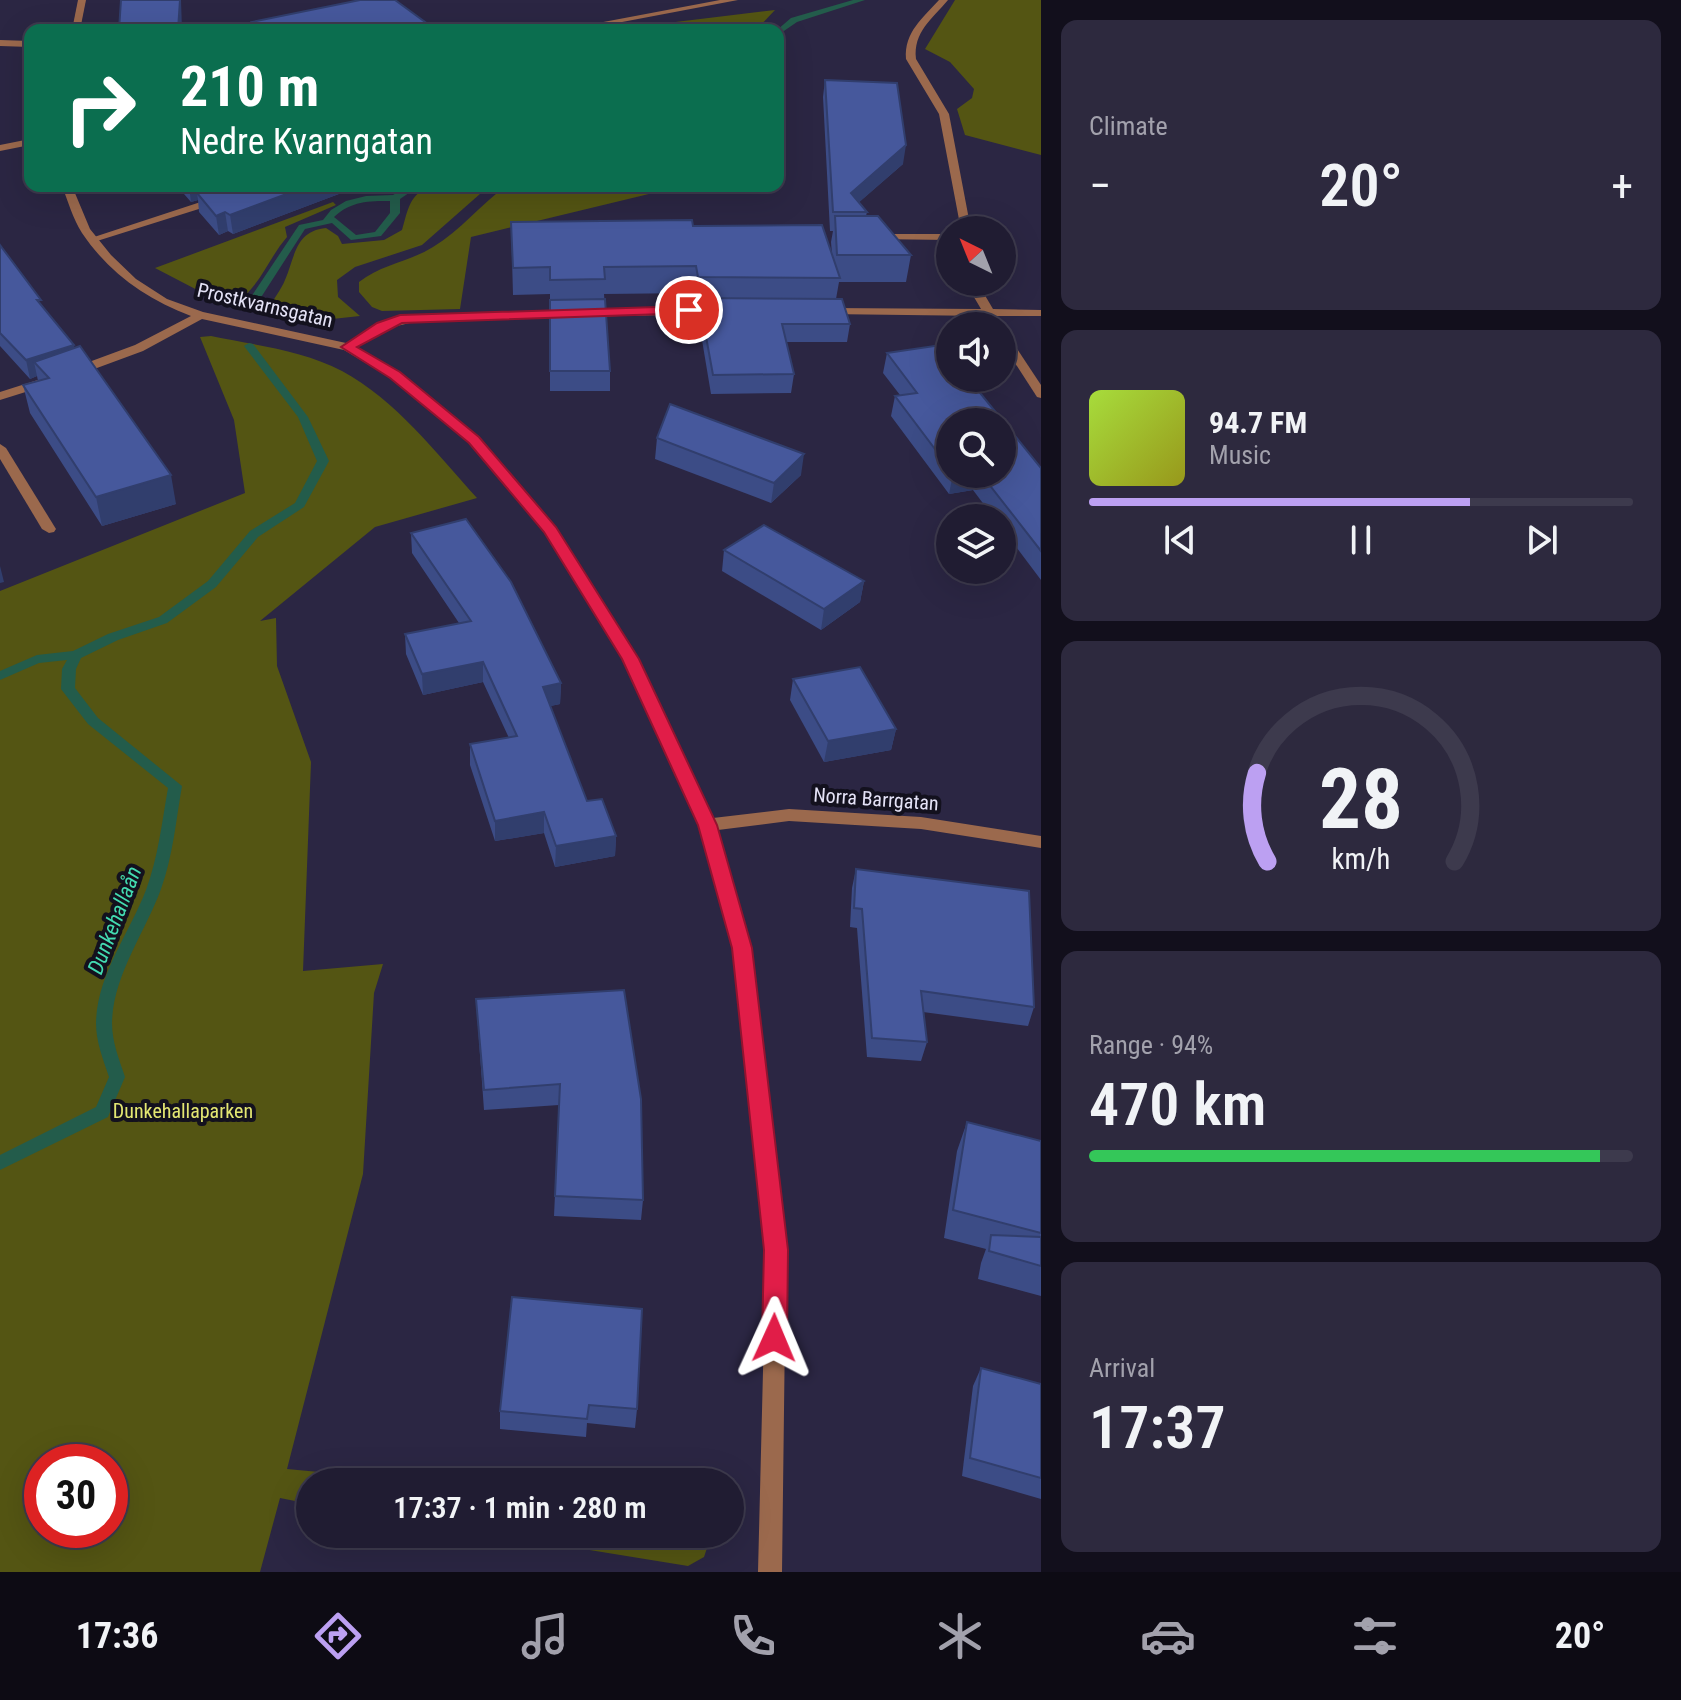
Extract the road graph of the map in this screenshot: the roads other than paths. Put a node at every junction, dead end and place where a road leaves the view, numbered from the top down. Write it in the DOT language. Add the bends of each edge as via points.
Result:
graph roads {
  1 [pos="82,0"];
  2 [pos="734,0"];
  3 [pos="944,0"];
  4 [pos="77,24"];
  5 [pos="599,24"];
  6 [pos="0,43"];
  7 [pos="24,44"];
  8 [pos="24,143"];
  9 [pos="0,148"];
  10 [pos="69,192"];
  11 [pos="233,192"];
  12 [pos="963,216"];
  13 [pos="871,237"];
  14 [pos="936,237"];
  15 [pos="93,239"];
  16 [pos="981,296"];
  17 [pos="736,311"];
  18 [pos="815,311"];
  19 [pos="988,312"];
  20 [pos="1016,313"];
  21 [pos="1041,313"];
  22 [pos="200,315"];
  23 [pos="348,347"];
  24 [pos="1016,356"];
  25 [pos="1041,394"];
  26 [pos="0,396"];
  27 [pos="0,448"];
  28 [pos="49,529"];
  29 [pos="708,825"];
  30 [pos="1041,842"];
  31 [pos="770,1572"];
  1 -- 4 [label="street"];
  2 -- 5 [label="street"];
  3 -- 12 [label="street" via="914,33 909,50 944,114"];
  6 -- 7 [label="street"];
  8 -- 9 [label="street"];
  10 -- 15 [label="street, Prostkvarnsgatan"];
  11 -- 15 [label="street" via="203,207"];
  13 -- 14 [label="street"];
  15 -- 22 [label="street, Prostkvarnsgatan" via="132,281 163,301"];
  16 -- 19 [label="street"];
  17 -- 23 [label="street" via="400,319"];
  18 -- 19 [label="street"];
  20 -- 21 [label="street"];
  22 -- 23 [label="street, Prostkvarnsgatan"];
  22 -- 26 [label="street" via="136,352"];
  23 -- 29 [label="street, Prostkvarnsgatan" via="395,375 474,440 550,530 630,659"];
  24 -- 25 [label="street"];
  27 -- 28 [label="street"];
  29 -- 30 [label="street, Norra Barrgatan" via="789,815 921,823"];
  29 -- 31 [label="street, Prostkvarnsgatan" via="742,948 776,1250"];
}
